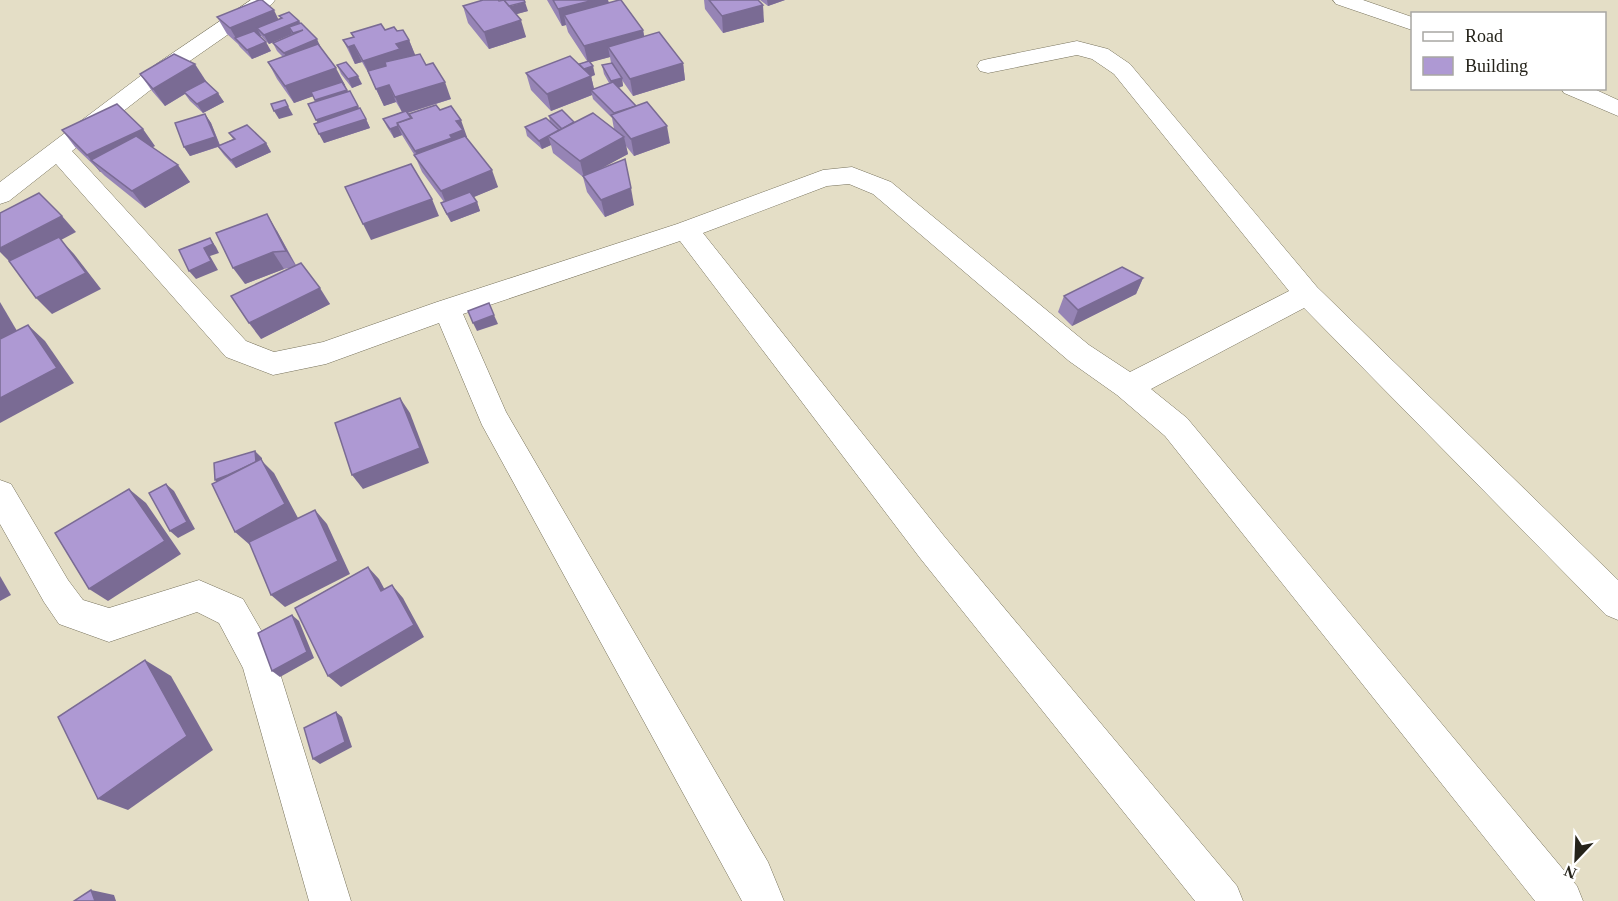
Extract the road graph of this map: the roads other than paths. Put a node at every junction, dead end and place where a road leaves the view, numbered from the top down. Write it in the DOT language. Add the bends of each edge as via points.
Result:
graph roads {
  1 [pos="266,0"];
  2 [pos="1343,0"];
  3 [pos="1411,23"];
  4 [pos="988,66"];
  5 [pos="1576,90"];
  6 [pos="1618,109"];
  7 [pos="57,150"];
  8 [pos="0,195"];
  9 [pos="686,230"];
  10 [pos="1306,294"];
  11 [pos="447,309"];
  12 [pos="1128,387"];
  13 [pos="0,494"];
  14 [pos="1618,604"];
  15 [pos="330,901"];
  16 [pos="763,901"];
  17 [pos="1222,901"];
  18 [pos="1562,901"];
  1 -- 7 [label="street" via="205,38"];
  2 -- 3 [label="street"];
  4 -- 10 [label="street" via="1077,48 1100,54 1122,69"];
  5 -- 6 [label="street"];
  7 -- 8 [label="street"];
  7 -- 11 [label="street" via="236,348 273,364 326,353"];
  9 -- 11 [label="street"];
  9 -- 12 [label="street" via="823,178 852,176 882,188 1078,353"];
  9 -- 17 [label="street" via="932,547"];
  10 -- 12 [label="street"];
  10 -- 14 [label="street"];
  11 -- 16 [label="street" via="493,416"];
  12 -- 18 [label="street" via="1176,427"];
  13 -- 15 [label="street" via="70,612 109,625 199,596 231,611 260,663"];
}
